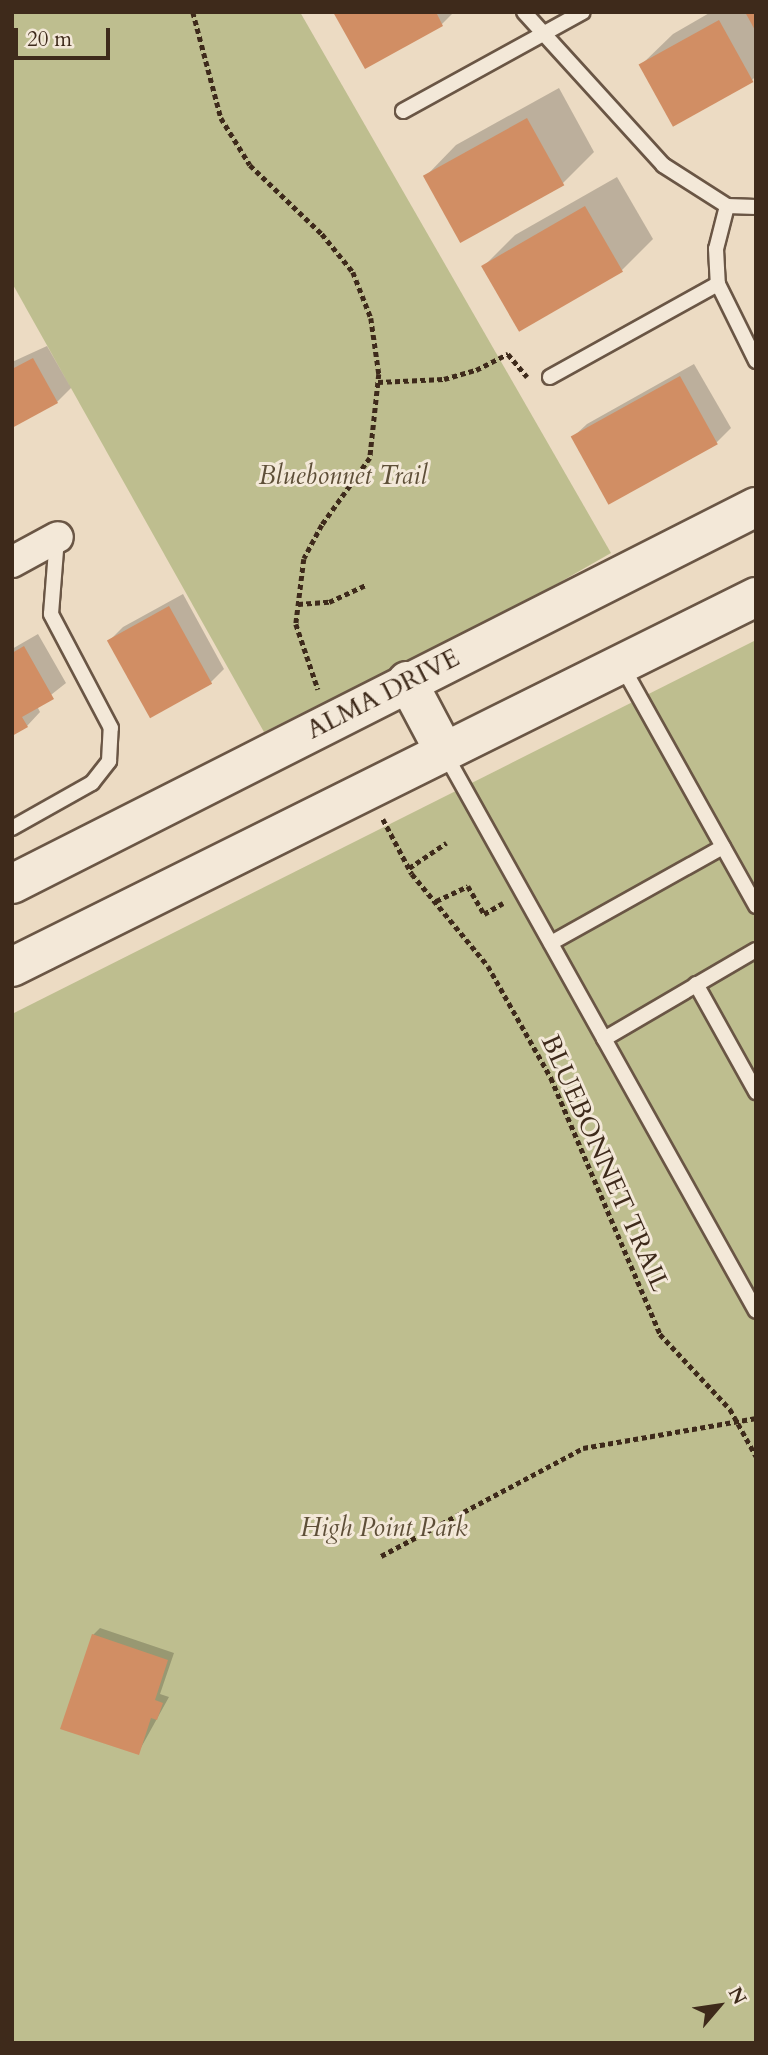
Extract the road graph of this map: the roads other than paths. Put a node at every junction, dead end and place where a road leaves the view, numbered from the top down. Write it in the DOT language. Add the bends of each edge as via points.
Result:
graph roads {
  1 [pos="524,12"];
  2 [pos="583,12"];
  3 [pos="547,33"];
  4 [pos="403,111"];
  5 [pos="727,206"];
  6 [pos="756,207"];
  7 [pos="718,284"];
  8 [pos="756,360"];
  9 [pos="550,377"];
  10 [pos="756,507"];
  11 [pos="58,537"];
  12 [pos="12,562"];
  13 [pos="756,597"];
  14 [pos="622,665"];
  15 [pos="407,681"];
  16 [pos="444,751"];
  17 [pos="12,828"];
  18 [pos="723,847"];
  19 [pos="12,884"];
  20 [pos="756,906"];
  21 [pos="551,943"];
  22 [pos="756,950"];
  23 [pos="12,967"];
  24 [pos="695,984"];
  25 [pos="604,1039"];
  26 [pos="756,1092"];
  27 [pos="756,1311"];
  1 -- 3 [label="lane"];
  2 -- 3 [label="lane"];
  3 -- 4 [label="lane"];
  3 -- 5 [label="lane" via="663,165"];
  5 -- 6 [label="lane"];
  5 -- 7 [label="lane" via="716,249"];
  7 -- 8 [label="lane"];
  7 -- 9 [label="lane"];
  10 -- 15 [label="main road, ALMA DRIVE"];
  11 -- 12 [label="street"];
  11 -- 17 [label="lane" via="51,614 111,728 109,761 92,783"];
  13 -- 14 [label="main road"];
  14 -- 16 [label="main road"];
  14 -- 18 [label="lane"];
  15 -- 16 [label="main road"];
  15 -- 19 [label="main road, ALMA DRIVE"];
  16 -- 21 [label="lane"];
  16 -- 23 [label="main road"];
  18 -- 20 [label="lane"];
  18 -- 21 [label="lane"];
  21 -- 25 [label="lane"];
  22 -- 24 [label="lane"];
  24 -- 25 [label="lane"];
  24 -- 26 [label="lane"];
  25 -- 27 [label="lane"];
}
